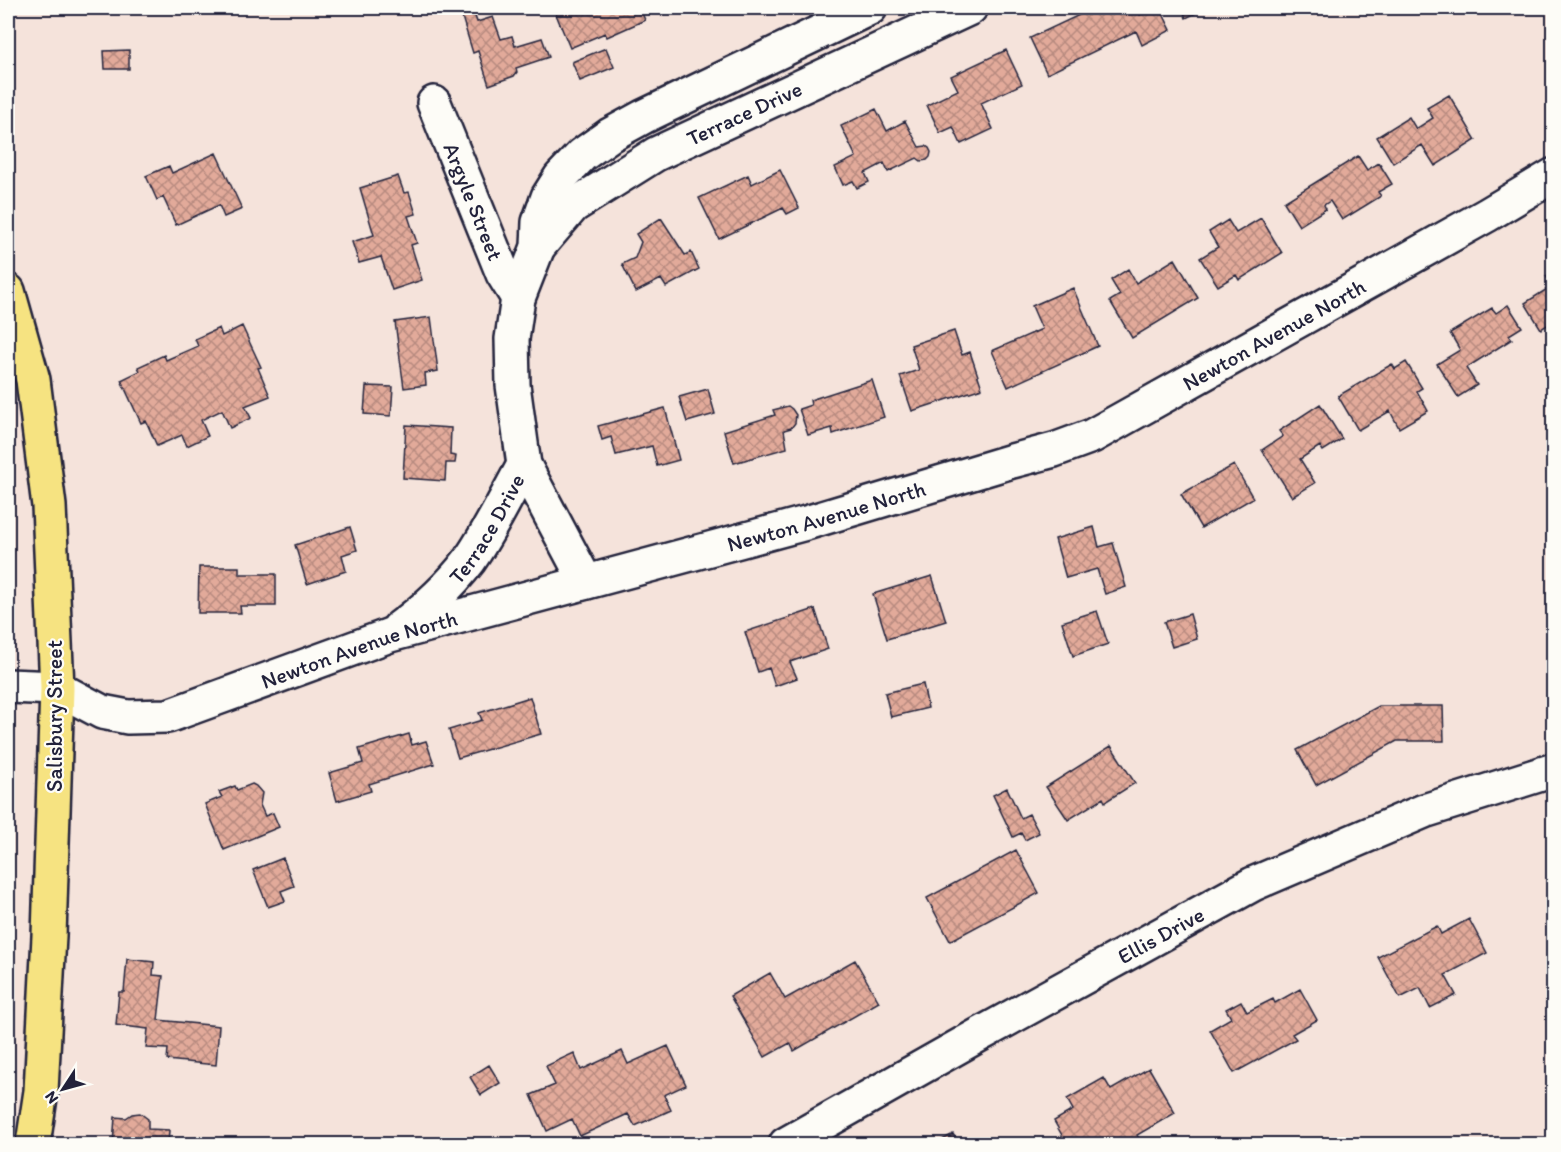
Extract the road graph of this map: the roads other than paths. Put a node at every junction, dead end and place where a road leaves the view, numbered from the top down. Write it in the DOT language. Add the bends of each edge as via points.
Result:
graph roads {
  1 [pos="870,8"];
  2 [pos="970,8"];
  3 [pos="434,103"];
  4 [pos="1554,175"];
  5 [pos="538,247"];
  6 [pos="8,291"];
  7 [pos="518,298"];
  8 [pos="524,465"];
  9 [pos="586,582"];
  10 [pos="390,635"];
  11 [pos="8,686"];
  12 [pos="57,688"];
  13 [pos="1554,770"];
  14 [pos="33,1144"];
  15 [pos="786,1144"];
  1 -- 5 [label="street, Terrace Drive" via="643,117 582,155 548,197 539,222"];
  2 -- 5 [label="street, Terrace Drive" via="656,154 573,206"];
  3 -- 7 [label="street, Argyle Street" via="503,274"];
  4 -- 9 [label="street, Newton Avenue North" via="1092,436 806,523"];
  5 -- 7 [label="street, Terrace Drive"];
  6 -- 12 [label="main road, Salisbury Street" via="33,380 49,506"];
  7 -- 8 [label="street, Terrace Drive" via="512,339 513,386"];
  8 -- 9 [label="street, Terrace Drive"];
  8 -- 10 [label="street, Terrace Drive" via="469,561 428,605"];
  9 -- 10 [label="street, Newton Avenue North"];
  10 -- 12 [label="street, Newton Avenue North" via="168,716 128,717 102,712"];
  11 -- 12 [label="street"];
  12 -- 14 [label="main road, Salisbury Street" via="48,960 41,1091"];
  13 -- 15 [label="street, Ellis Drive" via="1424,811 1253,884"];
}
